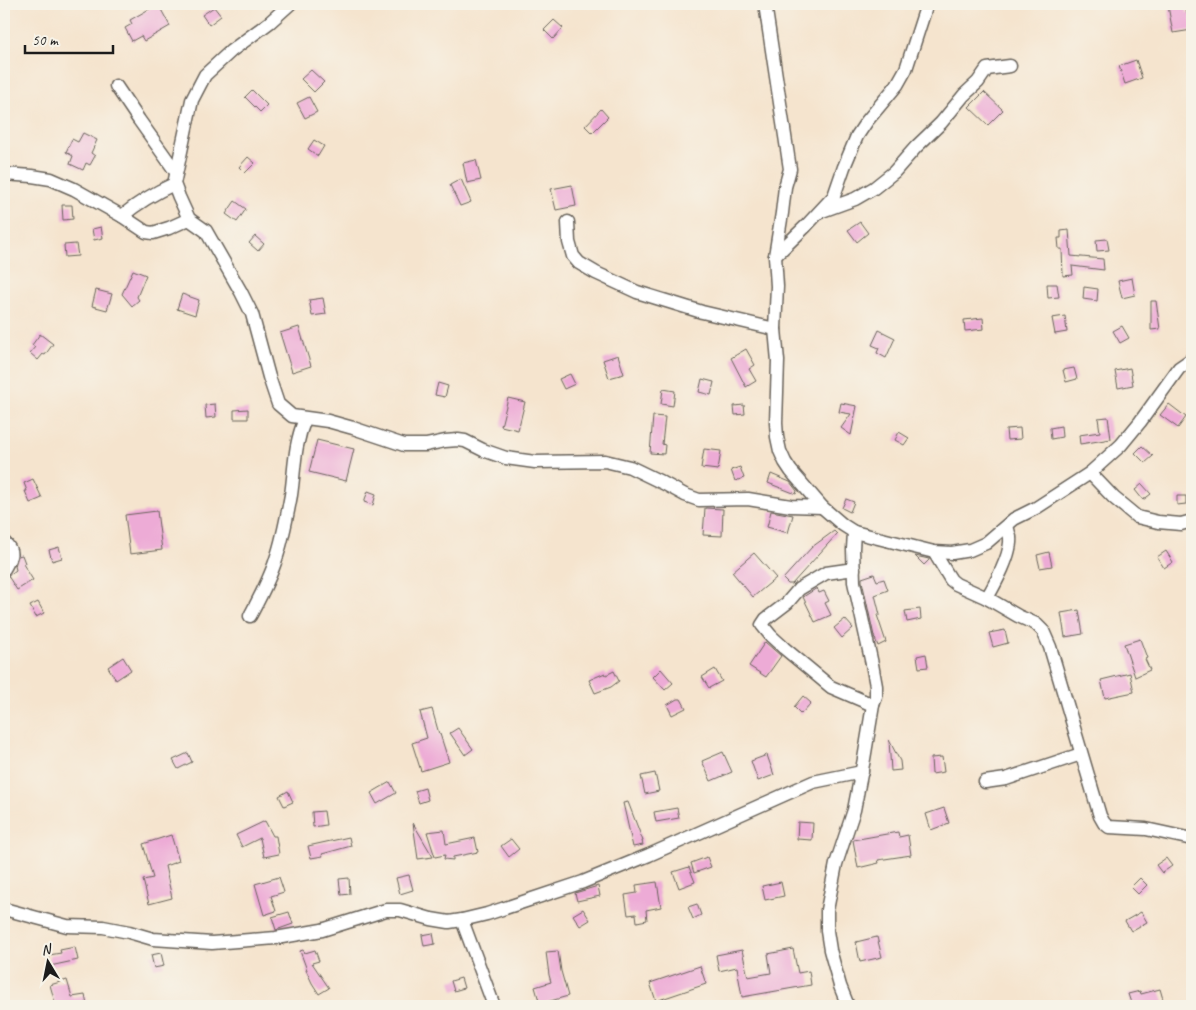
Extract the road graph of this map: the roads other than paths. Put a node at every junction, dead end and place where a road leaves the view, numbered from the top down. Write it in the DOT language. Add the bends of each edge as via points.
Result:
graph roads {
  1 [pos="290,4"];
  2 [pos="765,4"];
  3 [pos="926,4"];
  4 [pos="1010,66"];
  5 [pos="116,86"];
  6 [pos="4,174"];
  7 [pos="175,178"];
  8 [pos="819,212"];
  9 [pos="122,216"];
  10 [pos="189,219"];
  11 [pos="568,222"];
  12 [pos="775,256"];
  13 [pos="775,329"];
  14 [pos="1192,358"];
  15 [pos="304,419"];
  16 [pos="1090,473"];
  17 [pos="822,506"];
  18 [pos="1192,521"];
  19 [pos="1007,526"];
  20 [pos="854,532"];
  21 [pos="4,542"];
  22 [pos="934,552"];
  23 [pos="854,569"];
  24 [pos="4,570"];
  25 [pos="987,598"];
  26 [pos="250,616"];
  27 [pos="873,705"];
  28 [pos="1081,754"];
  29 [pos="862,772"];
  30 [pos="986,782"];
  31 [pos="1192,839"];
  32 [pos="4,909"];
  33 [pos="462,920"];
  34 [pos="494,1006"];
  35 [pos="848,1006"];
  1 -- 7 [label="street" via="204,75 192,100"];
  2 -- 12 [label="street" via="790,169"];
  3 -- 8 [label="street" via="906,69 856,136 834,196"];
  4 -- 8 [label="street" via="987,69 894,172 874,188"];
  5 -- 7 [label="street"];
  6 -- 9 [label="street" via="51,179"];
  7 -- 9 [label="street"];
  7 -- 10 [label="street"];
  8 -- 12 [label="street"];
  9 -- 10 [label="street" via="146,232 154,233"];
  10 -- 15 [label="street" via="206,231 252,314 278,404 292,416"];
  11 -- 13 [label="street" via="573,256 596,273 638,292 693,310"];
  12 -- 13 [label="street"];
  13 -- 17 [label="street" via="778,361 776,422 780,451 785,462"];
  14 -- 16 [label="street" via="1179,368 1121,445"];
  15 -- 17 [label="street" via="328,421 404,445 458,440 506,458 535,462 605,461 630,467 699,500 748,499 790,506"];
  15 -- 26 [label="street" via="276,559"];
  16 -- 18 [label="street" via="1137,517 1181,524"];
  16 -- 19 [label="street"];
  17 -- 20 [label="street"];
  19 -- 22 [label="street" via="986,543 970,550"];
  19 -- 25 [label="street" via="1010,539 1004,563"];
  20 -- 22 [label="street"];
  20 -- 23 [label="street"];
  21 -- 24 [label="street" via="11,554"];
  22 -- 25 [label="street" via="951,580"];
  23 -- 27 [label="street" via="876,686"];
  23 -- 27 [label="street" via="826,573 799,589 762,625 831,687"];
  25 -- 28 [label="street" via="1043,631"];
  27 -- 29 [label="street"];
  28 -- 30 [label="street" via="1006,779"];
  28 -- 31 [label="street" via="1100,816 1109,827 1146,829"];
  29 -- 33 [label="street" via="813,782 583,882"];
  29 -- 35 [label="street" via="854,810 836,864 827,910 830,950"];
  32 -- 33 [label="street" via="66,926 103,927 153,939 212,943 276,938 322,930 386,910 400,910 448,922"];
  33 -- 34 [label="street"];
}
